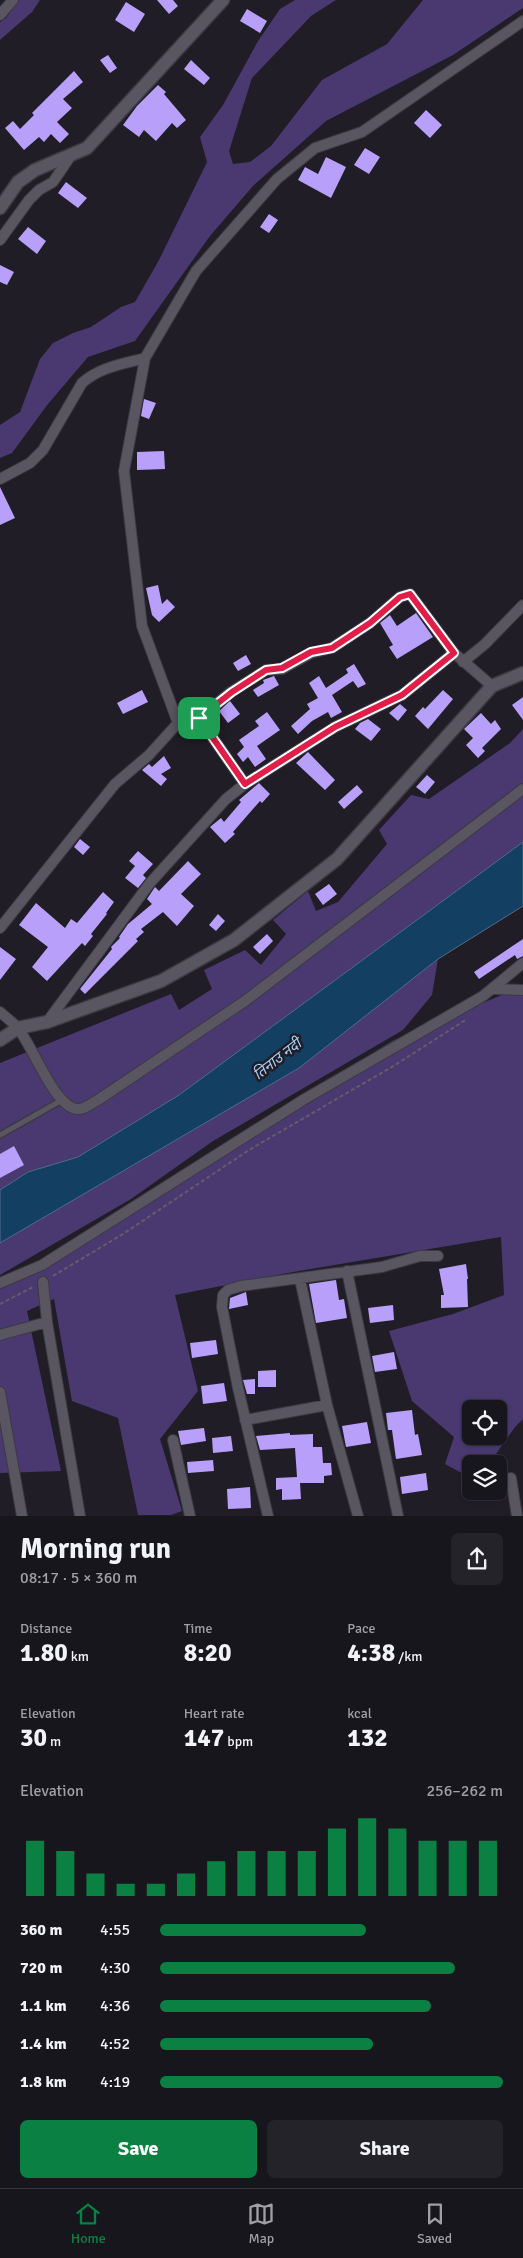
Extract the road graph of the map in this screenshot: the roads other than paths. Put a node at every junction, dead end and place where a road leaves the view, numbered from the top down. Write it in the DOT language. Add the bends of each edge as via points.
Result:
graph roads {
  1 [pos="13,0"];
  2 [pos="223,0"];
  3 [pos="0,15"];
  4 [pos="523,21"];
  5 [pos="70,157"];
  6 [pos="0,208"];
  7 [pos="0,240"];
  8 [pos="145,358"];
  9 [pos="0,479"];
  10 [pos="523,605"];
  11 [pos="454,653"];
  12 [pos="463,662"];
  13 [pos="523,673"];
  14 [pos="492,686"];
  15 [pos="199,718"];
  16 [pos="178,723"];
  17 [pos="245,784"];
  18 [pos="523,789"];
  19 [pos="0,928"];
  20 [pos="523,963"];
  21 [pos="494,989"];
  22 [pos="523,990"];
  23 [pos="0,1012"];
  24 [pos="47,1022"];
  25 [pos="18,1028"];
  26 [pos="0,1040"];
  27 [pos="62,1100"];
  28 [pos="0,1135"];
  29 [pos="438,1256"];
  30 [pos="347,1272"];
  31 [pos="300,1279"];
  32 [pos="43,1282"];
  33 [pos="0,1283"];
  34 [pos="47,1322"];
  35 [pos="0,1335"];
  36 [pos="0,1392"];
  37 [pos="327,1405"];
  38 [pos="245,1420"];
  39 [pos="173,1440"];
  40 [pos="511,1478"];
  41 [pos="22,1516"];
  42 [pos="80,1516"];
  43 [pos="190,1516"];
  44 [pos="268,1516"];
  45 [pos="358,1516"];
  46 [pos="398,1516"];
  47 [pos="517,1516"];
  1 -- 3 [label="street"];
  2 -- 5 [label="street" via="87,148"];
  4 -- 8 [label="street" via="362,132 315,148 277,180 196,271"];
  5 -- 6 [label="street" via="34,170 18,182"];
  5 -- 7 [label="street" via="52,182 29,200"];
  8 -- 9 [label="street" via="107,367 91,375 82,383 43,450 30,463"];
  8 -- 16 [label="street" via="124,471 142,626"];
  10 -- 12 [label="street"];
  11 -- 12 [label="street"];
  11 -- 15 [label="street" via="410,594 400,597 370,623 332,648 311,652 282,668 266,670"];
  11 -- 17 [label="street" via="402,695 335,727"];
  12 -- 14 [label="street"];
  13 -- 14 [label="street"];
  14 -- 24 [label="street" via="337,858 234,940 161,981"];
  15 -- 16 [label="street"];
  15 -- 17 [label="street"];
  16 -- 19 [label="street" via="115,784"];
  17 -- 24 [label="street" via="226,799 150,883"];
  18 -- 27 [label="street" via="245,1001 80,1110 71,1108"];
  20 -- 21 [label="street"];
  21 -- 22 [label="street"];
  21 -- 33 [label="street" via="303,1100 42,1265"];
  23 -- 25 [label="street"];
  24 -- 25 [label="street"];
  25 -- 26 [label="street"];
  25 -- 27 [label="street"];
  27 -- 28 [label="lane"];
  29 -- 30 [label="street" via="420,1256 382,1267"];
  30 -- 31 [label="street"];
  30 -- 46 [label="street"];
  31 -- 37 [label="street"];
  31 -- 38 [label="street" via="241,1286 223,1295 222,1307"];
  32 -- 34 [label="street"];
  34 -- 35 [label="street"];
  34 -- 42 [label="street"];
  36 -- 41 [label="street"];
  37 -- 38 [label="street"];
  37 -- 45 [label="street"];
  38 -- 44 [label="street"];
  39 -- 43 [label="street"];
  40 -- 47 [label="street"];
}
